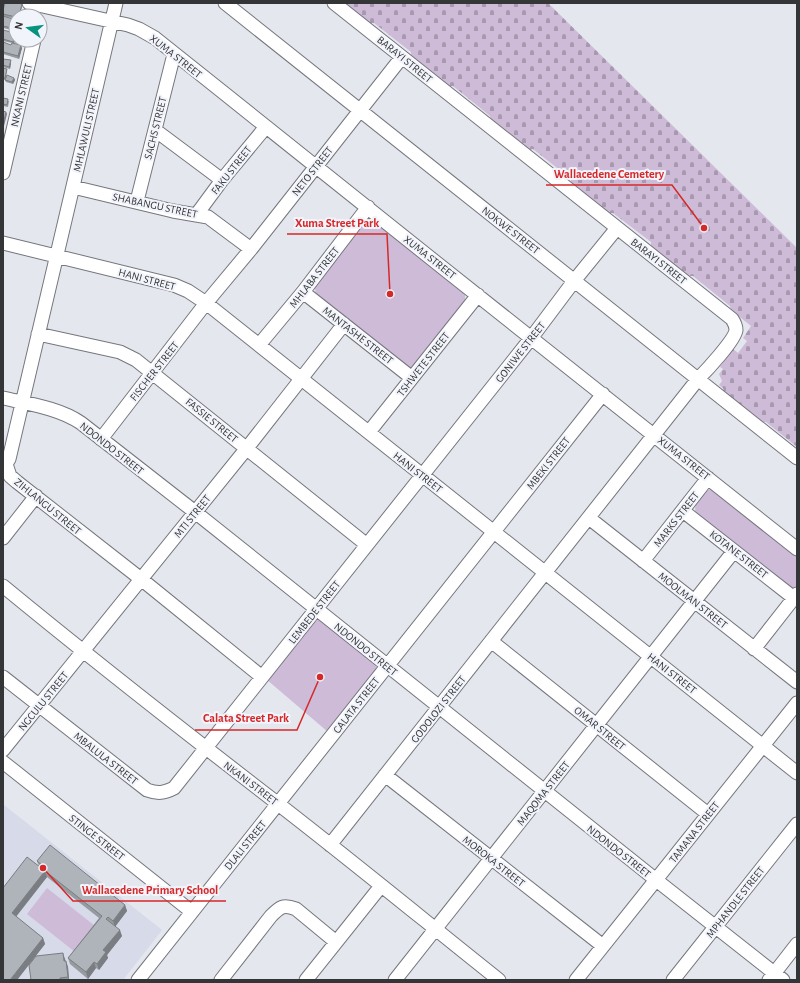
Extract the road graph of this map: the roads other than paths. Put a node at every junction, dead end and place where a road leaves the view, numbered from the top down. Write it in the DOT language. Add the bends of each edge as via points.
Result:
graph roads {
  1 [pos="116,3"];
  2 [pos="225,3"];
  3 [pos="334,3"];
  4 [pos="39,7"];
  5 [pos="111,22"];
  6 [pos="32,48"];
  7 [pos="174,54"];
  8 [pos="402,57"];
  9 [pos="360,111"];
  10 [pos="265,128"];
  11 [pos="155,130"];
  12 [pos="316,166"];
  13 [pos="3,173"];
  14 [pos="222,180"];
  15 [pos="73,187"];
  16 [pos="137,201"];
  17 [pos="368,207"];
  18 [pos="197,214"];
  19 [pos="616,228"];
  20 [pos="3,243"];
  21 [pos="251,249"];
  22 [pos="56,256"];
  23 [pos="574,281"];
  24 [pos="303,292"];
  25 [pos="478,295"];
  26 [pos="206,303"];
  27 [pos="344,324"];
  28 [pos="38,334"];
  29 [pos="532,337"];
  30 [pos="259,345"];
  31 [pos="153,372"];
  32 [pos="412,378"];
  33 [pos="301,379"];
  34 [pos="698,379"];
  35 [pos="603,394"];
  36 [pos="3,398"];
  37 [pos="22,403"];
  38 [pos="368,432"];
  39 [pos="654,435"];
  40 [pos="101,438"];
  41 [pos="247,448"];
  42 [pos="797,458"];
  43 [pos="422,475"];
  44 [pos="708,478"];
  45 [pos="36,496"];
  46 [pos="683,510"];
  47 [pos="195,512"];
  48 [pos="589,518"];
  49 [pos="494,532"];
  50 [pos="3,538"];
  51 [pos="367,545"];
  52 [pos="797,548"];
  53 [pos="734,551"];
  54 [pos="643,561"];
  55 [pos="545,573"];
  56 [pos="141,579"];
  57 [pos="3,586"];
  58 [pos="796,596"];
  59 [pos="694,601"];
  60 [pos="316,609"];
  61 [pos="491,641"];
  62 [pos="754,649"];
  63 [pos="83,652"];
  64 [pos="650,656"];
  65 [pos="387,666"];
  66 [pos="3,677"];
  67 [pos="262,677"];
  68 [pos="797,682"];
  69 [pos="797,703"];
  70 [pos="39,705"];
  71 [pos="439,707"];
  72 [pos="596,725"];
  73 [pos="762,745"];
  74 [pos="205,749"];
  75 [pos="3,750"];
  76 [pos="3,762"];
  77 [pos="797,773"];
  78 [pos="385,775"];
  79 [pos="544,791"];
  80 [pos="278,804"];
  81 [pos="708,814"];
  82 [pos="797,824"];
  83 [pos="330,845"];
  84 [pos="491,858"];
  85 [pos="656,880"];
  86 [pos="381,886"];
  87 [pos="192,912"];
  88 [pos="715,927"];
  89 [pos="435,929"];
  90 [pos="336,942"];
  91 [pos="797,944"];
  92 [pos="603,946"];
  93 [pos="776,978"];
  94 [pos="138,980"];
  95 [pos="221,980"];
  96 [pos="306,980"];
  97 [pos="395,980"];
  98 [pos="499,980"];
  99 [pos="576,980"];
  100 [pos="673,980"];
  1 -- 5 [label="street, MHLAWULI STREET"];
  2 -- 9 [label="street, NOKWE STREET"];
  3 -- 8 [label="street, BARAYI STREET"];
  4 -- 5 [label="street, XUMA STREET"];
  5 -- 7 [label="street, XUMA STREET" via="147,33"];
  5 -- 15 [label="street, MHLAWULI STREET"];
  6 -- 13 [label="street, NKANI STREET"];
  7 -- 10 [label="street, XUMA STREET"];
  7 -- 11 [label="street, SACHS STREET"];
  8 -- 9 [label="street, NETO STREET"];
  8 -- 19 [label="street, BARAYI STREET"];
  9 -- 12 [label="street, NETO STREET"];
  9 -- 23 [label="street, NOKWE STREET"];
  10 -- 12 [label="street, XUMA STREET"];
  10 -- 14 [label="street, FAKU STREET"];
  11 -- 14 [label="street"];
  11 -- 16 [label="street, SACHS STREET"];
  12 -- 17 [label="street, XUMA STREET"];
  12 -- 21 [label="street, NETO STREET"];
  14 -- 18 [label="street, FAKU STREET"];
  15 -- 16 [label="street, SHABANGU STREET"];
  15 -- 22 [label="street, MHLAWULI STREET"];
  16 -- 18 [label="street, SHABANGU STREET" via="173,211"];
  17 -- 24 [label="street, MHLABA STREET"];
  17 -- 25 [label="street, XUMA STREET"];
  18 -- 21 [label="street, SHABANGU STREET" via="208,216"];
  19 -- 23 [label="street, GONIWE STREET"];
  19 -- 34 [label="street, BARAYI STREET" via="734,322 736,330 733,338"];
  20 -- 22 [label="street, HANI STREET"];
  21 -- 26 [label="street, NETO STREET"];
  22 -- 26 [label="street, HANI STREET" via="174,285"];
  22 -- 28 [label="street, ZIHLANGU STREET"];
  23 -- 29 [label="street, GONIWE STREET"];
  23 -- 34 [label="street, NOKWE STREET"];
  24 -- 27 [label="street, MANTASHE STREET"];
  24 -- 30 [label="street, MHLABA STREET"];
  25 -- 29 [label="street, XUMA STREET"];
  25 -- 32 [label="street, TSHWETE STREET"];
  26 -- 30 [label="street, HANI STREET"];
  26 -- 31 [label="street, FISCHER STREET"];
  27 -- 32 [label="street, MANTASHE STREET"];
  27 -- 33 [label="street, MTI STREET"];
  28 -- 31 [label="street, FASSIE STREET" via="120,352"];
  28 -- 37 [label="street, ZIHLANGU STREET"];
  29 -- 35 [label="street, XUMA STREET"];
  29 -- 43 [label="street, GONIWE STREET"];
  30 -- 33 [label="street, HANI STREET"];
  31 -- 40 [label="street, FISCHER STREET"];
  31 -- 41 [label="street, FASSIE STREET"];
  32 -- 38 [label="street, TSHWETE STREET"];
  33 -- 38 [label="street, HANI STREET"];
  33 -- 41 [label="street, MTI STREET"];
  34 -- 39 [label="street, BARAYI STREET"];
  34 -- 42 [label="street, NOKWE STREET"];
  35 -- 39 [label="street, XUMA STREET"];
  35 -- 49 [label="street, MBEKI STREET"];
  36 -- 37 [label="street, NDONDO STREET"];
  37 -- 40 [label="street, NDONDO STREET" via="74,418"];
  37 -- 45 [label="street, ZIHLANGU STREET" via="6,464 10,476"];
  38 -- 43 [label="street, HANI STREET"];
  39 -- 44 [label="street, XUMA STREET"];
  39 -- 48 [label="street, BARAYI STREET"];
  40 -- 47 [label="street, NDONDO STREET"];
  41 -- 47 [label="street, MTI STREET"];
  41 -- 51 [label="street, FASSIE STREET"];
  43 -- 49 [label="street, HANI STREET"];
  43 -- 51 [label="street, LEMBEDE STREET"];
  44 -- 46 [label="street, MARKS STREET"];
  44 -- 52 [label="street, XUMA STREET"];
  45 -- 50 [label="street"];
  45 -- 56 [label="street, ZIHLANGU STREET"];
  46 -- 53 [label="street, KOTANE STREET"];
  46 -- 54 [label="street, MARKS STREET"];
  47 -- 56 [label="street, MTI STREET"];
  47 -- 60 [label="street, NDONDO STREET"];
  48 -- 54 [label="street, MOOLMAN STREET"];
  48 -- 55 [label="street, BARAYI STREET"];
  49 -- 55 [label="street, HANI STREET"];
  49 -- 65 [label="street, CALATA STREET"];
  51 -- 60 [label="street, LEMBEDE STREET"];
  53 -- 58 [label="street, KOTANE STREET"];
  53 -- 59 [label="street, MAQOMA STREET"];
  54 -- 59 [label="street, MOOLMAN STREET"];
  55 -- 61 [label="street, GODOLOZI STREET"];
  55 -- 64 [label="street, HANI STREET"];
  56 -- 63 [label="street, MTI STREET"];
  56 -- 67 [label="street, ZIHLANGU STREET"];
  57 -- 63 [label="street, NKANI STREET"];
  58 -- 62 [label="street"];
  59 -- 62 [label="street, MOOLMAN STREET"];
  59 -- 64 [label="street, MAQOMA STREET"];
  60 -- 65 [label="street, NDONDO STREET"];
  60 -- 67 [label="street, LEMBEDE STREET"];
  61 -- 71 [label="street, GODOLOZI STREET"];
  61 -- 72 [label="street, OMAR STREET"];
  62 -- 68 [label="street, MOOLMAN STREET"];
  63 -- 70 [label="street, NGCULU STREET"];
  63 -- 74 [label="street, NKANI STREET"];
  64 -- 72 [label="street, MAQOMA STREET"];
  64 -- 73 [label="street, HANI STREET"];
  65 -- 71 [label="street, NDONDO STREET"];
  65 -- 80 [label="street, CALATA STREET"];
  66 -- 70 [label="street, MBALULA STREET"];
  67 -- 74 [label="street, LEMBEDE STREET"];
  69 -- 73 [label="street, TAMANA STREET"];
  70 -- 74 [label="street, MBALULA STREET" via="154,793 174,788"];
  70 -- 75 [label="street, NGCULU STREET"];
  71 -- 78 [label="street, GODOLOZI STREET"];
  71 -- 79 [label="street, NDONDO STREET"];
  72 -- 79 [label="street, MAQOMA STREET"];
  72 -- 81 [label="street, OMAR STREET"];
  73 -- 77 [label="street, HANI STREET"];
  73 -- 81 [label="street, TAMANA STREET"];
  74 -- 80 [label="street, NKANI STREET"];
  76 -- 87 [label="street, STINGE STREET"];
  78 -- 83 [label="street, GODOLOZI STREET"];
  78 -- 84 [label="street, MOROKA STREET"];
  79 -- 84 [label="street, MAQOMA STREET"];
  79 -- 85 [label="street, NDONDO STREET"];
  80 -- 83 [label="street, NKANI STREET"];
  80 -- 87 [label="street, DLALI STREET"];
  81 -- 85 [label="street, TAMANA STREET"];
  82 -- 88 [label="street, MPHANDLE STREET"];
  83 -- 86 [label="street, NKANI STREET"];
  84 -- 89 [label="street, MAQOMA STREET"];
  84 -- 92 [label="street, MOROKA STREET"];
  85 -- 88 [label="street, NDONDO STREET"];
  85 -- 92 [label="street, TAMANA STREET"];
  86 -- 89 [label="street, NKANI STREET"];
  86 -- 90 [label="street"];
  87 -- 94 [label="street, DLALI STREET"];
  88 -- 93 [label="street, NDONDO STREET"];
  88 -- 100 [label="street, MPHANDLE STREET"];
  89 -- 97 [label="street, MAQOMA STREET"];
  89 -- 98 [label="street, NKANI STREET"];
  90 -- 95 [label="street" via="296,909 283,906 271,916"];
  90 -- 96 [label="street"];
  91 -- 93 [label="street"];
  92 -- 99 [label="street, TAMANA STREET"];
}
